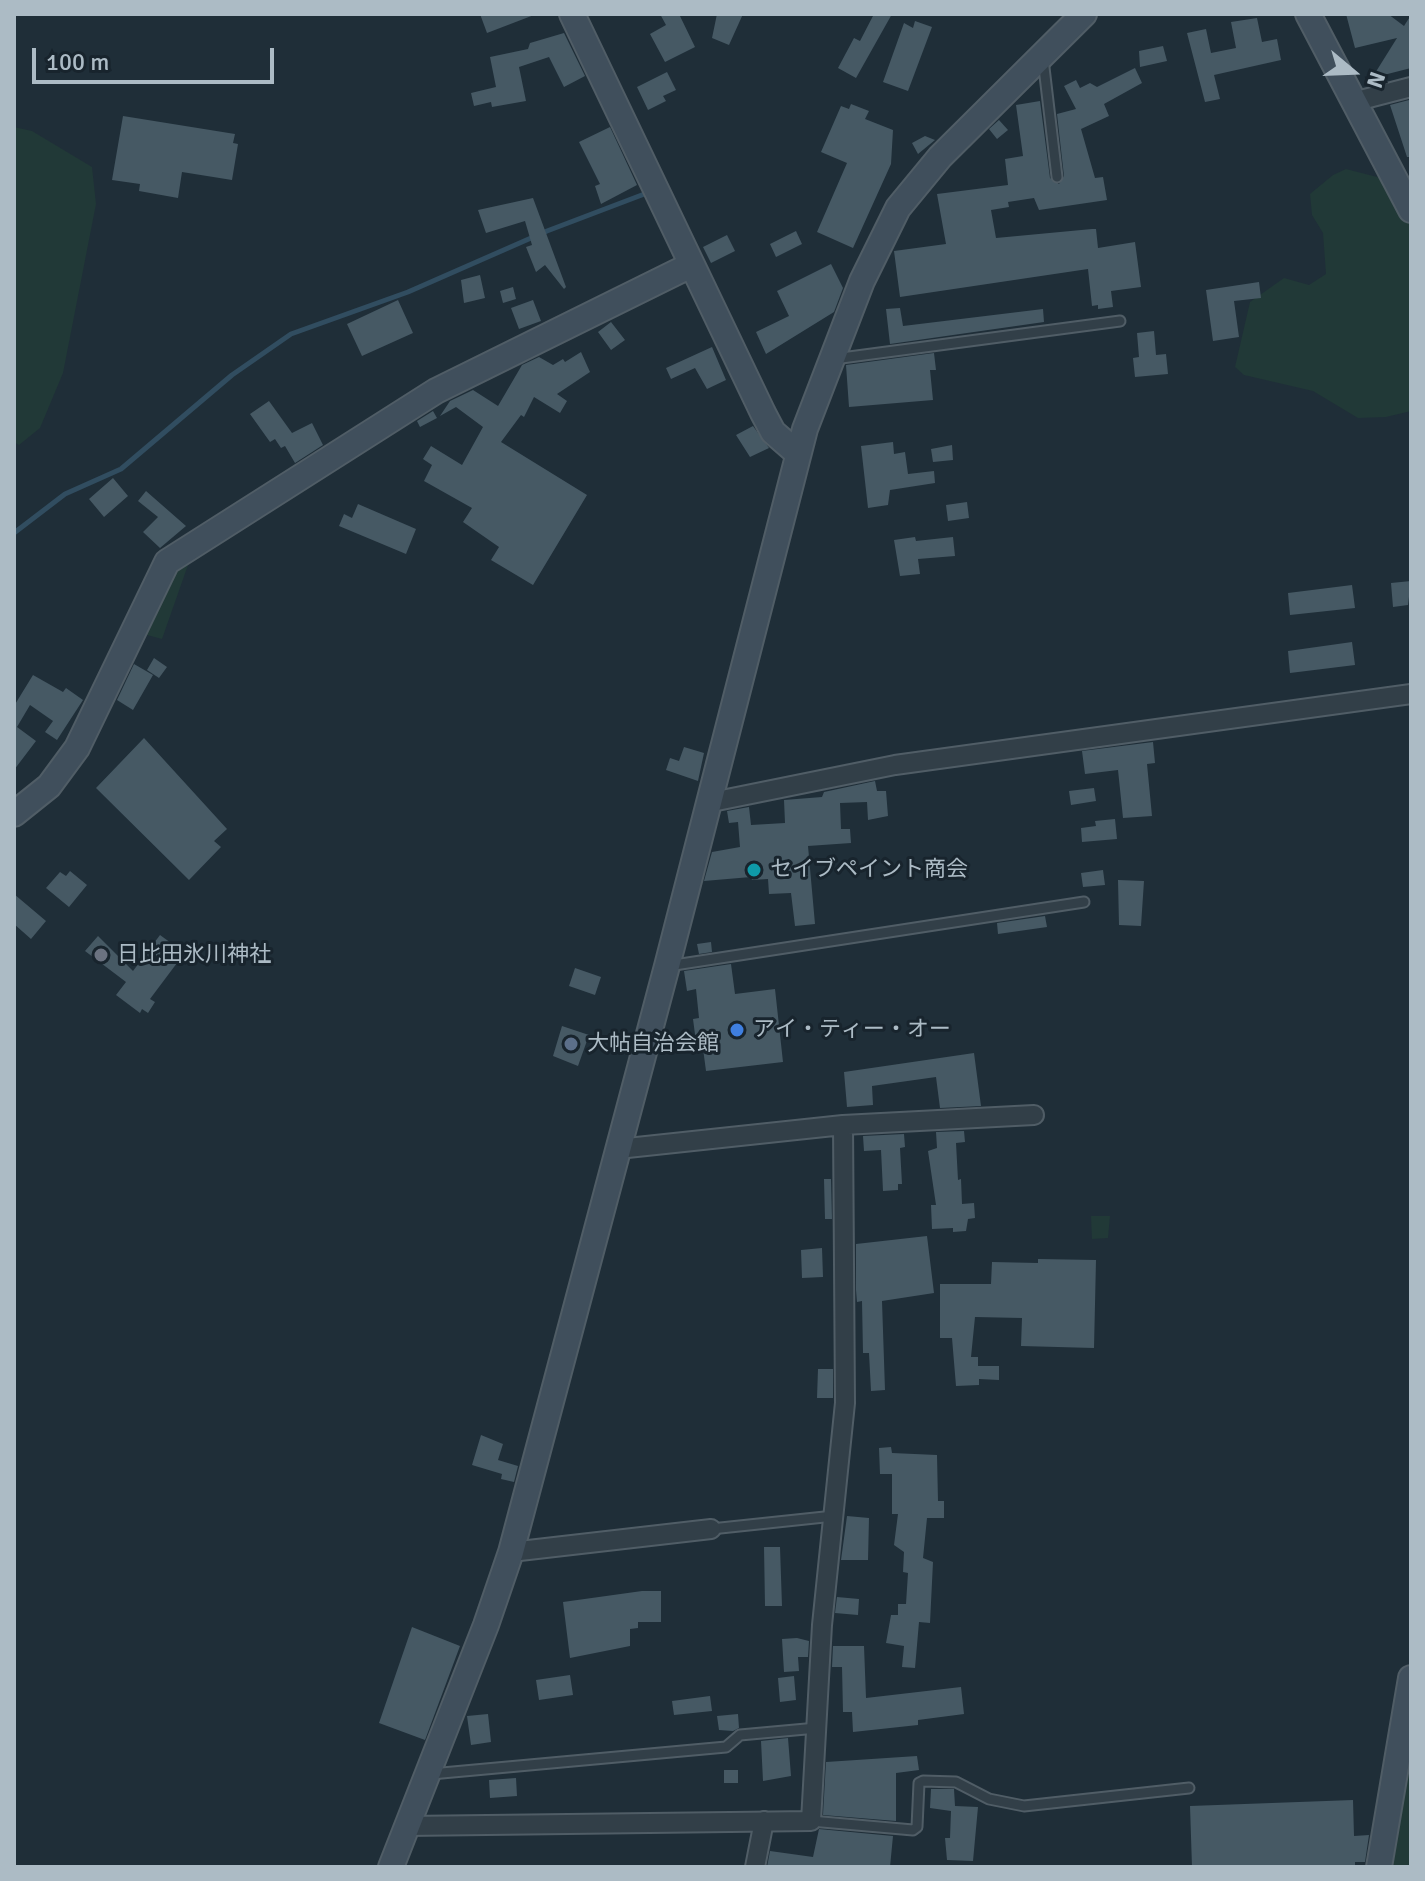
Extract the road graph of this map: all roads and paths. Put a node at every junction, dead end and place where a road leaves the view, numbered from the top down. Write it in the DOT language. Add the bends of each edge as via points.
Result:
graph roads {
  1 [pos="572,14"];
  2 [pos="1084,14"];
  3 [pos="1308,14"];
  4 [pos="1043,55"];
  5 [pos="1411,87"];
  6 [pos="1353,102"];
  7 [pos="1057,177"];
  8 [pos="1411,210"];
  9 [pos="691,265"];
  10 [pos="1120,321"];
  11 [pos="832,359"];
  12 [pos="796,452"];
  13 [pos="1411,694"];
  14 [pos="707,803"];
  15 [pos="14,814"];
  16 [pos="1084,902"];
  17 [pos="667,966"];
  18 [pos="1034,1115"];
  19 [pos="843,1125"];
  20 [pos="618,1149"];
  21 [pos="834,1516"];
  22 [pos="711,1529"];
  23 [pos="511,1552"];
  24 [pos="1411,1678"];
  25 [pos="817,1728"];
  26 [pos="426,1775"];
  27 [pos="1189,1788"];
  28 [pos="764,1821"];
  29 [pos="811,1821"];
  30 [pos="406,1826"];
  31 [pos="391,1867"];
  32 [pos="755,1867"];
  33 [pos="1379,1867"];
  1 -- 9 [label="street"];
  2 -- 4 [label="street"];
  3 -- 6 [label="street"];
  4 -- 7 [label="lane"];
  4 -- 11 [label="street" via="940,157 898,208 880,239"];
  5 -- 6 [label="street"];
  6 -- 8 [label="street"];
  9 -- 12 [label="street" via="773,432"];
  9 -- 15 [label="street" via="436,391 167,562 77,748 49,786"];
  10 -- 11 [label="lane"];
  11 -- 12 [label="street"];
  12 -- 14 [label="street"];
  13 -- 14 [label="street" via="895,765"];
  14 -- 17 [label="street"];
  16 -- 17 [label="lane"];
  17 -- 20 [label="street"];
  18 -- 19 [label="street"];
  19 -- 20 [label="street"];
  19 -- 21 [label="street" via="846,1358"];
  20 -- 23 [label="street"];
  21 -- 22 [label="lane"];
  21 -- 25 [label="street"];
  22 -- 23 [label="street"];
  23 -- 26 [label="street"];
  24 -- 33 [label="street"];
  25 -- 26 [label="lane" via="740,1735 726,1747"];
  25 -- 29 [label="street"];
  26 -- 30 [label="street"];
  27 -- 29 [label="lane" via="1024,1806 989,1799 956,1782 923,1781 913,1830"];
  28 -- 29 [label="street"];
  28 -- 30 [label="street"];
  28 -- 32 [label="street"];
  30 -- 31 [label="street"];
}
